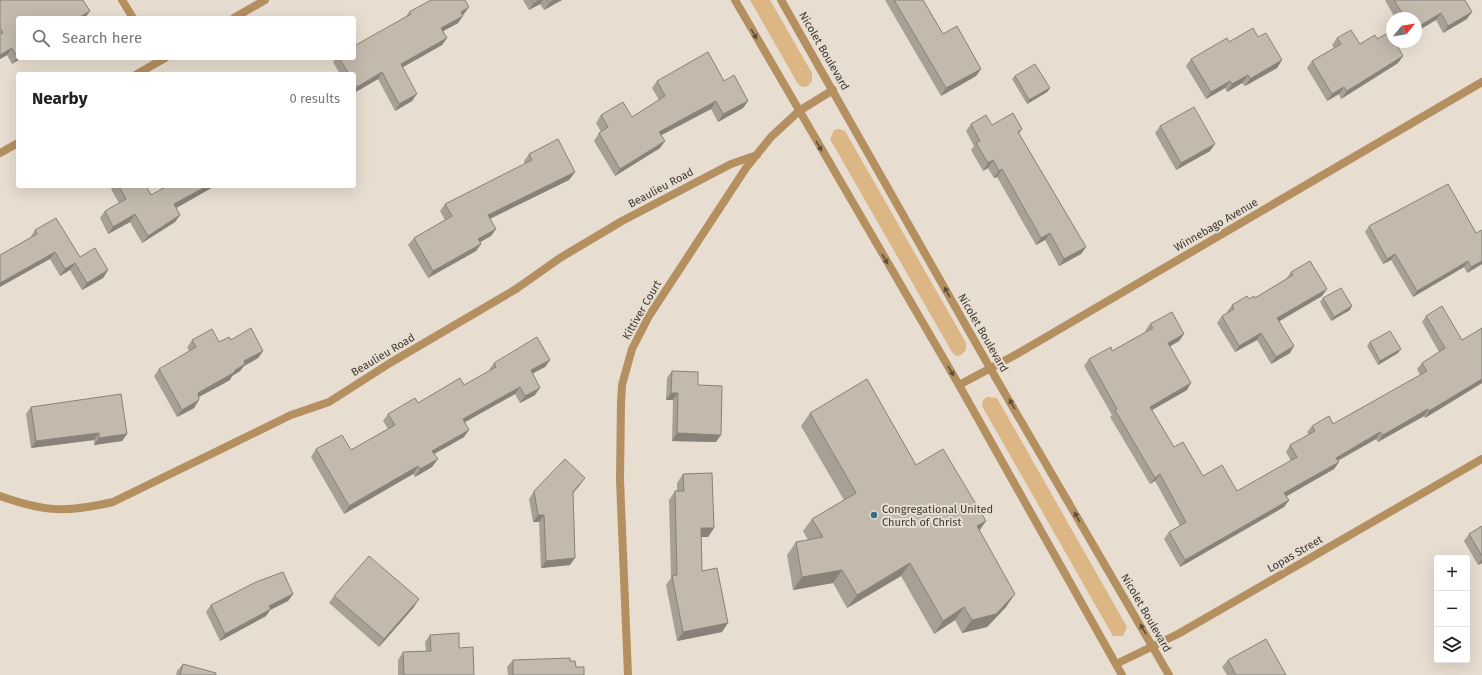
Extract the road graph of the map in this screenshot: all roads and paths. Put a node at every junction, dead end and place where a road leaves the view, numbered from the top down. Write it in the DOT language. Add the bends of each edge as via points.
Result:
graph roads {
  1 [pos="122,0"];
  2 [pos="265,0"];
  3 [pos="735,0"];
  4 [pos="781,0"];
  5 [pos="132,16"];
  6 [pos="237,16"];
  7 [pos="158,60"];
  8 [pos="140,72"];
  9 [pos="1482,82"];
  10 [pos="833,90"];
  11 [pos="799,111"];
  12 [pos="16,143"];
  13 [pos="0,153"];
  14 [pos="757,155"];
  15 [pos="990,368"];
  16 [pos="959,385"];
  17 [pos="1482,459"];
  18 [pos="0,496"];
  19 [pos="1153,647"];
  20 [pos="1116,664"];
  21 [pos="628,675"];
  22 [pos="1122,675"];
  23 [pos="1169,675"];
  1 -- 5 [label="street"];
  2 -- 6 [label="street"];
  3 -- 11 [label="street, one-way"];
  4 -- 10 [label="street, Nicolet Boulevard"];
  7 -- 8 [label="street"];
  9 -- 15 [label="street, Winnebago Avenue"];
  10 -- 11 [label="street, Kittiver Court"];
  15 -- 10 [label="street, Nicolet Boulevard, one-way"];
  11 -- 14 [label="street, Kittiver Court" via="771,137"];
  11 -- 16 [label="street, one-way"];
  12 -- 13 [label="street"];
  14 -- 18 [label="street, Beaulieu Road" via="731,164 622,221 560,258 516,289 329,402 291,415 113,502 59,510 29,506"];
  14 -- 21 [label="street, Kittiver Court" via="639,332 626,367 620,404 620,480"];
  15 -- 16 [label="street, Winnebago Avenue"];
  19 -- 15 [label="street, Nicolet Boulevard, one-way"];
  16 -- 20 [label="street"];
  17 -- 19 [label="street, Lopas Street"];
  19 -- 20 [label="street, Lopas Street"];
  19 -- 23 [label="street, Nicolet Boulevard"];
  20 -- 22 [label="street"];
}
